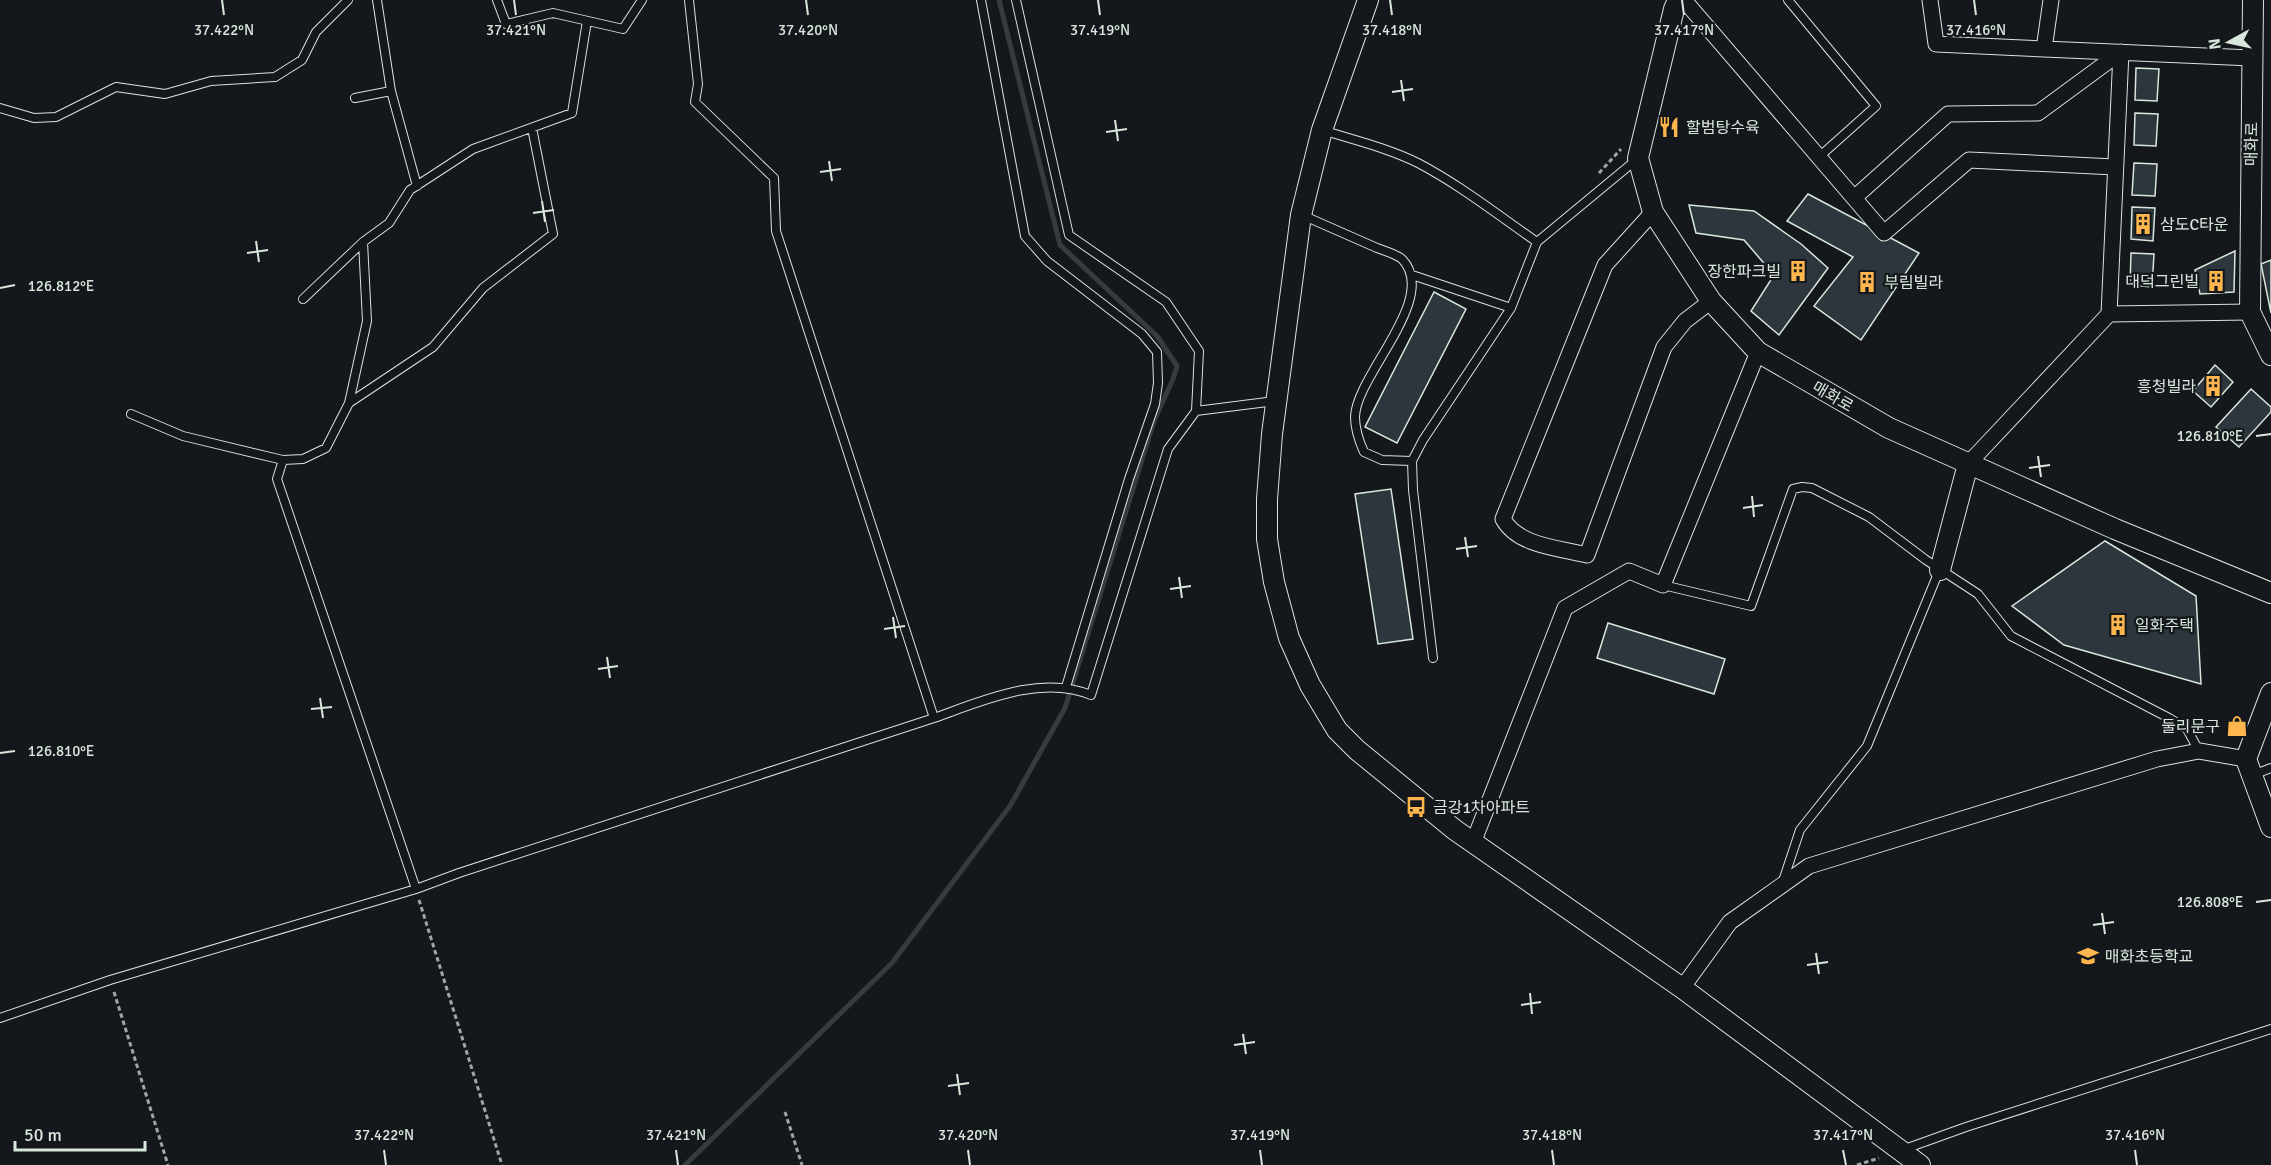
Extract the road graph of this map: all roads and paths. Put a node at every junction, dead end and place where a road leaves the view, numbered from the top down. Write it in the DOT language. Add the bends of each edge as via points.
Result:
graph roads {
  1 [pos="348,0"];
  2 [pos="377,0"];
  3 [pos="497,0"];
  4 [pos="642,0"];
  5 [pos="689,0"];
  6 [pos="981,0"];
  7 [pos="1016,0"];
  8 [pos="1368,0"];
  9 [pos="1677,0"];
  10 [pos="1684,0"];
  11 [pos="1788,0"];
  12 [pos="1930,0"];
  13 [pos="2051,0"];
  14 [pos="2253,0"];
  15 [pos="587,21"];
  16 [pos="2044,49"];
  17 [pos="2121,52"];
  18 [pos="2252,58"];
  19 [pos="391,91"];
  20 [pos="355,98"];
  21 [pos="0,108"];
  22 [pos="532,128"];
  23 [pos="1322,130"];
  24 [pos="1819,157"];
  25 [pos="1638,158"];
  26 [pos="2115,167"];
  27 [pos="417,186"];
  28 [pos="1854,198"];
  29 [pos="1653,212"];
  30 [pos="1301,215"];
  31 [pos="363,242"];
  32 [pos="1537,242"];
  33 [pos="1412,275"];
  34 [pos="303,299"];
  35 [pos="1711,301"];
  36 [pos="1511,308"];
  37 [pos="2250,312"];
  38 [pos="2109,314"];
  39 [pos="1758,352"];
  40 [pos="2271,355"];
  41 [pos="1276,401"];
  42 [pos="349,403"];
  43 [pos="1196,411"];
  44 [pos="131,414"];
  45 [pos="283,460"];
  46 [pos="1412,461"];
  47 [pos="1968,464"];
  48 [pos="1940,570"];
  49 [pos="1663,585"];
  50 [pos="2271,594"];
  51 [pos="1433,658"];
  52 [pos="1066,687"];
  53 [pos="2271,693"];
  54 [pos="934,718"];
  55 [pos="2199,751"];
  56 [pos="2249,767"];
  57 [pos="2271,768"];
  58 [pos="2271,827"];
  59 [pos="1473,843"];
  60 [pos="1782,886"];
  61 [pos="416,889"];
  62 [pos="110,980"];
  63 [pos="1682,988"];
  64 [pos="0,1018"];
  65 [pos="2271,1029"];
  66 [pos="785,1112"];
  67 [pos="1901,1150"];
  68 [pos="168,1165"];
  69 [pos="502,1165"];
  70 [pos="802,1165"];
  71 [pos="1920,1165"];
  1 -- 21 [label="lane" via="315,32 302,60 275,77 212,81 165,94 116,87 56,117 34,118"];
  2 -- 19 [label="lane"];
  3 -- 15 [label="lane" via="506,24 553,13"];
  4 -- 15 [label="lane" via="623,29"];
  5 -- 54 [label="lane" via="698,84 695,102 774,178 776,231"];
  6 -- 52 [label="lane" via="1025,236 1047,261 1142,334 1157,352 1155,404"];
  7 -- 43 [label="lane" via="1069,235 1166,302 1199,351"];
  8 -- 23 [label="street"];
  9 -- 25 [label="street, 매화로"];
  10 -- 24 [label="street"];
  11 -- 24 [label="lane" via="1876,106"];
  12 -- 16 [label="street" via="1936,44"];
  13 -- 16 [label="street"];
  14 -- 18 [label="street, 매화로"];
  15 -- 22 [label="lane" via="572,113"];
  16 -- 17 [label="street"];
  17 -- 18 [label="street"];
  17 -- 26 [label="street"];
  17 -- 28 [label="street" via="2038,113 1948,114"];
  18 -- 37 [label="street, 매화로"];
  19 -- 20 [label="lane"];
  19 -- 27 [label="lane"];
  22 -- 27 [label="lane" via="473,149"];
  22 -- 42 [label="lane" via="553,234 483,288 433,347"];
  23 -- 30 [label="street"];
  23 -- 32 [label="lane" via="1417,163"];
  24 -- 28 [label="street"];
  25 -- 29 [label="street, 매화로"];
  25 -- 32 [label="lane"];
  26 -- 28 [label="street" via="1969,160 1884,233"];
  26 -- 38 [label="street"];
  27 -- 31 [label="lane" via="410,190 389,223"];
  29 -- 35 [label="street, 매화로"];
  29 -- 35 [label="street" via="1605,265 1503,519 1516,535 1587,555 1664,346 1685,321"];
  30 -- 33 [label="lane" via="1401,258"];
  30 -- 41 [label="street"];
  31 -- 34 [label="lane"];
  31 -- 42 [label="lane" via="367,321"];
  32 -- 36 [label="lane"];
  33 -- 36 [label="lane"];
  33 -- 46 [label="lane" via="1412,293 1354,415 1364,452 1382,460"];
  35 -- 39 [label="street, 매화로"];
  36 -- 46 [label="lane"];
  37 -- 38 [label="street"];
  37 -- 40 [label="street, 매화로"];
  38 -- 47 [label="street"];
  39 -- 47 [label="street, 매화로" via="1889,428"];
  39 -- 49 [label="street"];
  41 -- 43 [label="lane"];
  41 -- 59 [label="street" via="1267,538 1289,638 1310,685 1337,730"];
  42 -- 45 [label="lane" via="326,448 303,459"];
  43 -- 52 [label="lane" via="1168,449 1091,695"];
  44 -- 45 [label="lane" via="183,436"];
  45 -- 61 [label="lane" via="277,479"];
  46 -- 51 [label="lane"];
  47 -- 48 [label="street"];
  47 -- 50 [label="street, 매화로"];
  48 -- 49 [label="lane" via="1869,517 1812,488 1802,487 1793,489 1751,606"];
  48 -- 55 [label="lane" via="1978,594 2011,636 2187,729"];
  48 -- 60 [label="lane" via="1867,746 1800,830"];
  49 -- 59 [label="street" via="1629,571 1565,608"];
  52 -- 54 [label="lane" via="1010,691"];
  53 -- 56 [label="street"];
  54 -- 61 [label="lane"];
  55 -- 56 [label="street"];
  55 -- 60 [label="street" via="2157,759 1809,866"];
  56 -- 57 [label="lane"];
  56 -- 58 [label="street"];
  59 -- 63 [label="street"];
  60 -- 63 [label="street" via="1730,922"];
  61 -- 62 [label="lane"];
  61 -- 69 [label="path"];
  62 -- 64 [label="lane"];
  62 -- 68 [label="path"];
  63 -- 67 [label="street"];
  65 -- 67 [label="lane"];
  66 -- 70 [label="path"];
  67 -- 71 [label="street"];
}
